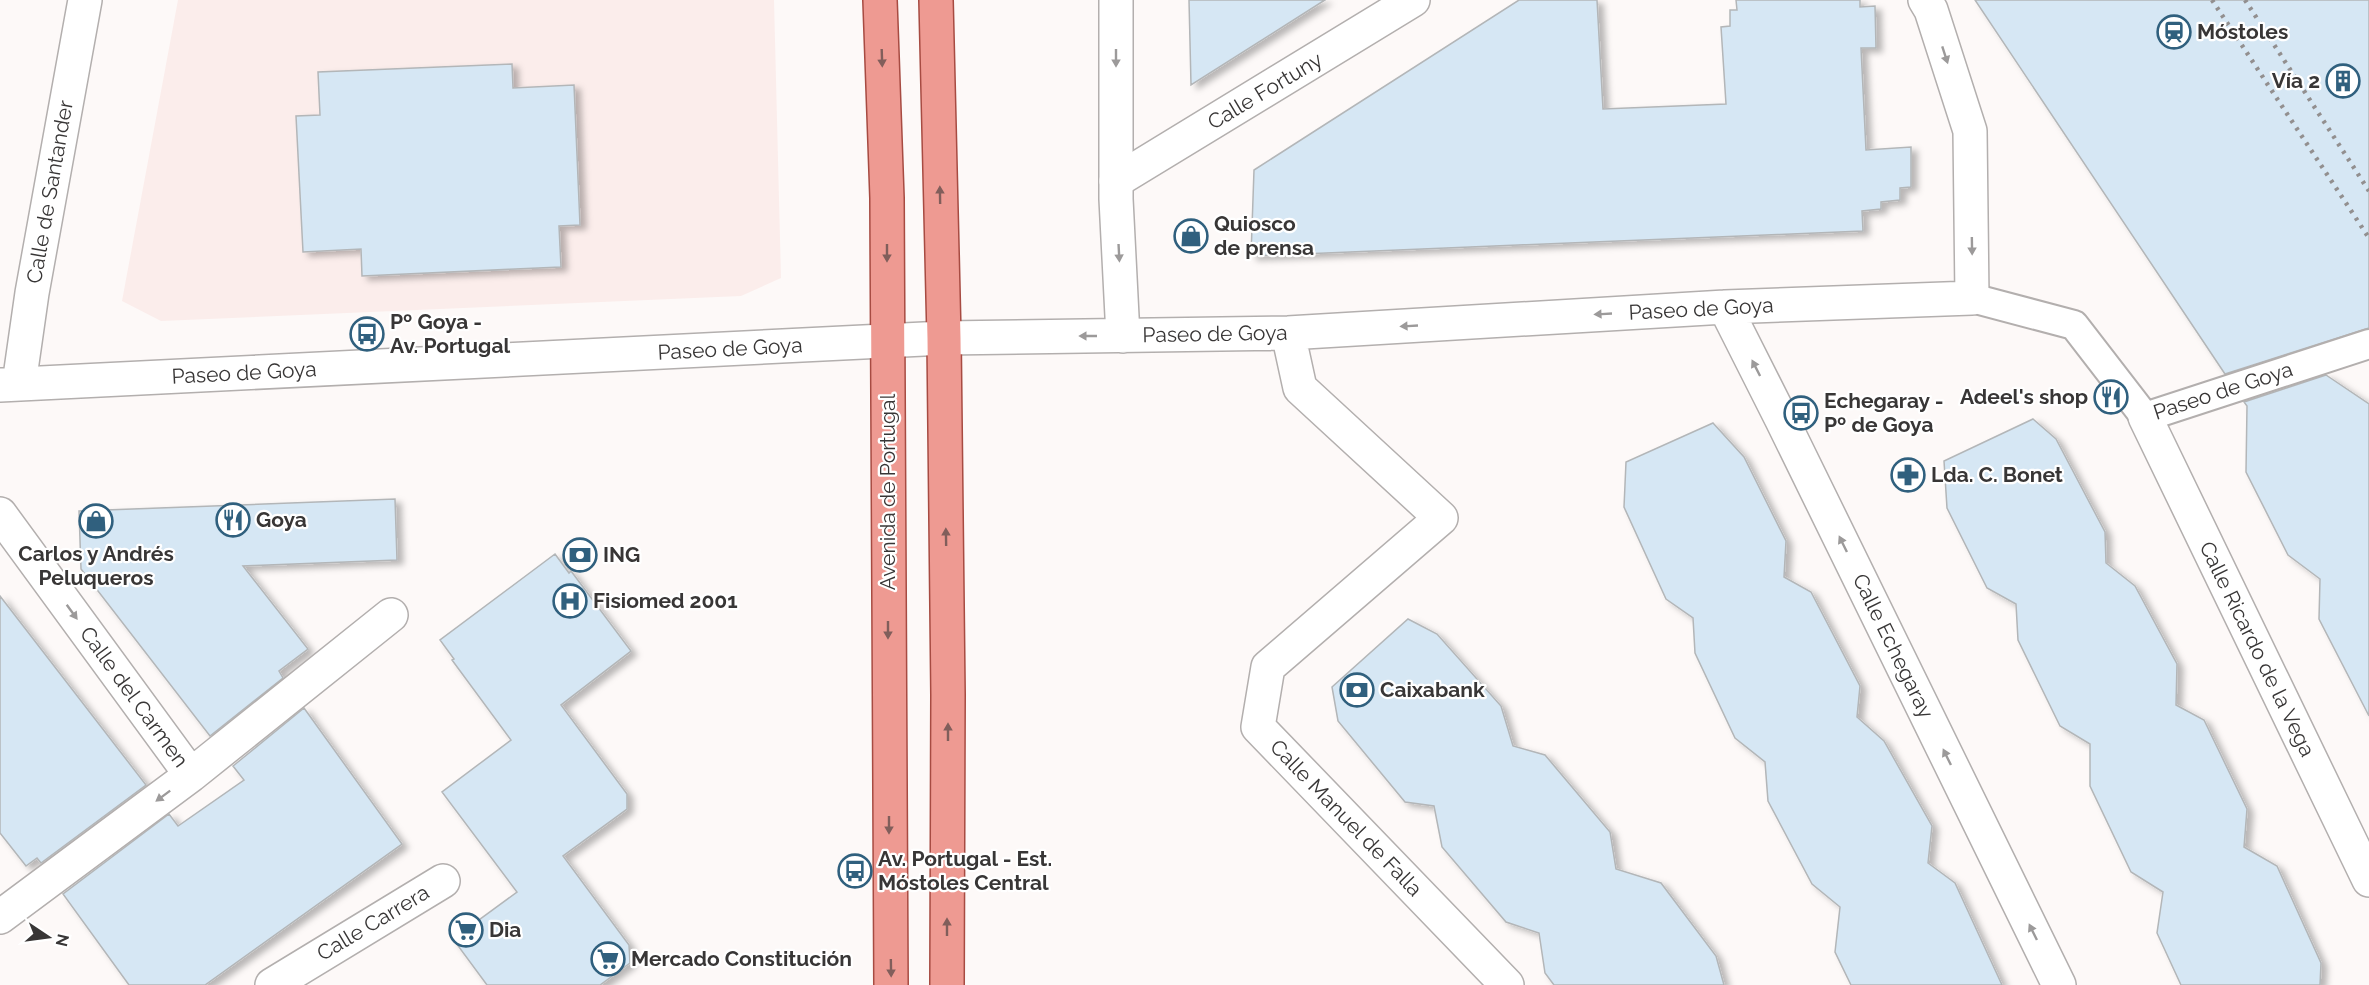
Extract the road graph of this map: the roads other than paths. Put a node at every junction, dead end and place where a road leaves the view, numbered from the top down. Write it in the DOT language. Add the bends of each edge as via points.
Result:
graph roads {
  1 [pos="85,0"];
  2 [pos="880,0"];
  3 [pos="936,0"];
  4 [pos="1116,0"];
  5 [pos="1413,0"];
  6 [pos="1925,0"];
  7 [pos="1116,181"];
  8 [pos="1972,298"];
  9 [pos="1725,307"];
  10 [pos="1288,333"];
  11 [pos="1123,336"];
  12 [pos="944,338"];
  13 [pos="887,341"];
  14 [pos="2369,344"];
  15 [pos="10,385"];
  16 [pos="2145,417"];
  17 [pos="0,514"];
  18 [pos="391,615"];
  19 [pos="191,775"];
  20 [pos="2369,880"];
  21 [pos="443,881"];
  22 [pos="0,917"];
  23 [pos="272,985"];
  24 [pos="891,985"];
  25 [pos="947,985"];
  26 [pos="1507,985"];
  27 [pos="2059,985"];
  1 -- 15 [label="street, Calle de Santander" via="32,293"];
  2 -- 13 [label="main road, Avenida de Portugal, one-way"];
  12 -- 3 [label="main road, one-way"];
  4 -- 7 [label="street, one-way"];
  5 -- 7 [label="street, Calle Fortuny"];
  6 -- 8 [label="street, one-way" via="1970,131"];
  7 -- 11 [label="street, one-way"];
  8 -- 9 [label="street, Paseo de Goya"];
  8 -- 16 [label="lane, Paseo de Goya" via="2074,325"];
  9 -- 10 [label="street, Paseo de Goya, one-way"];
  27 -- 9 [label="street, Calle Echegaray, one-way"];
  10 -- 11 [label="street, Paseo de Goya"];
  10 -- 26 [label="street, Calle Manuel de Falla" via="1299,388 1441,518 1268,667 1258,727"];
  11 -- 12 [label="street, Paseo de Goya, one-way"];
  12 -- 13 [label="street, Paseo de Goya"];
  25 -- 12 [label="main road, one-way"];
  13 -- 15 [label="street, Paseo de Goya"];
  13 -- 24 [label="main road, Avenida de Portugal, one-way"];
  14 -- 16 [label="lane, Paseo de Goya"];
  16 -- 20 [label="street, Calle Ricardo de la Vega"];
  17 -- 19 [label="street, Calle del Carmen, one-way"];
  18 -- 19 [label="street"];
  19 -- 22 [label="street, Calle del Carmen, one-way"];
  21 -- 23 [label="street, Calle Carrera"];
}
